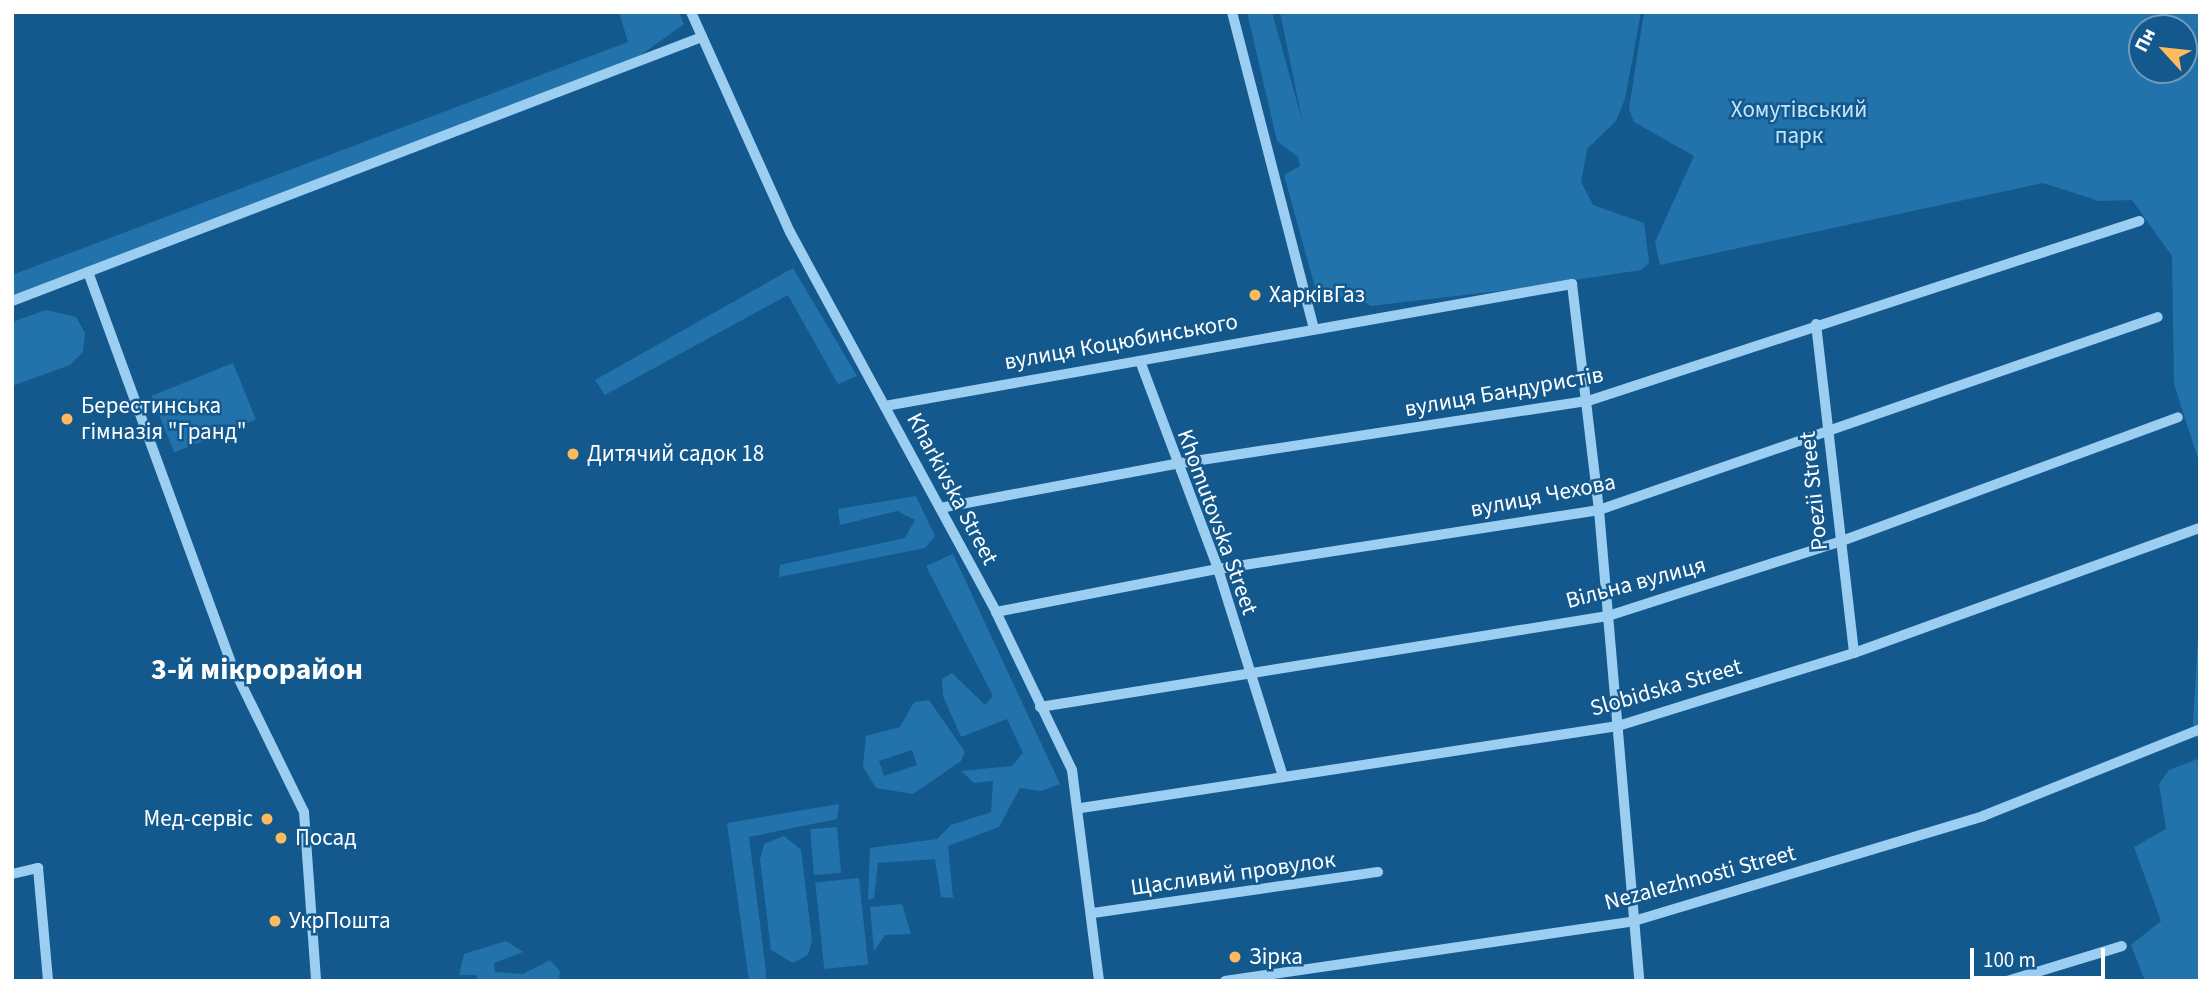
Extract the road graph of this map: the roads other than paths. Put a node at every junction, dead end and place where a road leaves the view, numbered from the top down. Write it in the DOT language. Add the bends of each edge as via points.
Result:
graph roads {
  1 [pos="691,12"];
  2 [pos="1232,12"];
  3 [pos="702,37"];
  4 [pos="2139,221"];
  5 [pos="88,272"];
  6 [pos="12,301"];
  7 [pos="2158,317"];
  8 [pos="1816,324"];
  9 [pos="1314,329"];
  10 [pos="1140,361"];
  11 [pos="1588,401"];
  12 [pos="885,406"];
  13 [pos="2178,416"];
  14 [pos="1826,434"];
  15 [pos="1175,464"];
  16 [pos="940,508"];
  17 [pos="1599,510"];
  18 [pos="2200,528"];
  19 [pos="1839,542"];
  20 [pos="1218,569"];
  21 [pos="996,612"];
  22 [pos="1608,616"];
  23 [pos="1854,653"];
  24 [pos="1248,676"];
  25 [pos="1040,707"];
  26 [pos="1618,726"];
  27 [pos="2200,729"];
  28 [pos="1283,776"];
  29 [pos="1081,808"];
  30 [pos="1378,872"];
  31 [pos="12,874"];
  32 [pos="1093,913"];
  33 [pos="1634,921"];
  34 [pos="2122,946"];
  35 [pos="1302,968"];
  36 [pos="48,981"];
  37 [pos="316,981"];
  38 [pos="1099,981"];
  39 [pos="1224,981"];
  40 [pos="1304,981"];
  41 [pos="1639,981"];
  42 [pos="2007,981"];
  1 -- 3 [label="street, Kharkivska Street"];
  2 -- 9 [label="street"];
  3 -- 5 [label="street"];
  3 -- 12 [label="street, Kharkivska Street" via="790,232"];
  4 -- 8 [label="street, вулиця Бандуристів"];
  5 -- 6 [label="street"];
  5 -- 37 [label="street" via="230,662 304,812"];
  7 -- 14 [label="street, вулиця Чехова"];
  8 -- 11 [label="street, вулиця Бандуристів"];
  8 -- 14 [label="street, Poezii Street"];
  9 -- 10 [label="street, вулиця Коцюбинського"];
  9 -- 11 [label="street, вулиця Коцюбинського" via="1572,284"];
  10 -- 12 [label="street, вулиця Коцюбинського"];
  10 -- 15 [label="street, Khomutovska Street"];
  11 -- 15 [label="street, вулиця Бандуристів"];
  11 -- 17 [label="street"];
  12 -- 16 [label="street, Kharkivska Street"];
  13 -- 19 [label="street, Вільна вулиця"];
  14 -- 17 [label="street, вулиця Чехова"];
  14 -- 19 [label="street, Poezii Street"];
  15 -- 16 [label="street, вулиця Бандуристів"];
  15 -- 20 [label="street, Khomutovska Street"];
  16 -- 21 [label="street, Kharkivska Street"];
  17 -- 20 [label="street, вулиця Чехова"];
  17 -- 22 [label="street"];
  18 -- 23 [label="street, Slobidska Street"];
  19 -- 22 [label="street, Вільна вулиця"];
  19 -- 23 [label="street, Poezii Street"];
  20 -- 21 [label="street, вулиця Чехова"];
  20 -- 24 [label="street, Khomutovska Street"];
  21 -- 25 [label="street, Kharkivska Street"];
  22 -- 24 [label="street, Вільна вулиця"];
  22 -- 26 [label="street"];
  23 -- 26 [label="street, Slobidska Street"];
  24 -- 25 [label="street, Вільна вулиця"];
  24 -- 28 [label="street, Khomutovska Street"];
  25 -- 29 [label="street, Kharkivska Street" via="1072,770"];
  26 -- 28 [label="street, Slobidska Street"];
  26 -- 33 [label="street"];
  27 -- 33 [label="street, Nezalezhnosti Street" via="1983,816"];
  28 -- 29 [label="street, Slobidska Street"];
  29 -- 32 [label="street, Kharkivska Street"];
  30 -- 32 [label="street, Щасливий провулок"];
  31 -- 36 [label="street" via="38,868"];
  32 -- 38 [label="street, Kharkivska Street"];
  33 -- 35 [label="street, Nezalezhnosti Street"];
  33 -- 41 [label="street"];
  34 -- 42 [label="street"];
  35 -- 39 [label="street, Nezalezhnosti Street"];
  35 -- 40 [label="street"];
}
